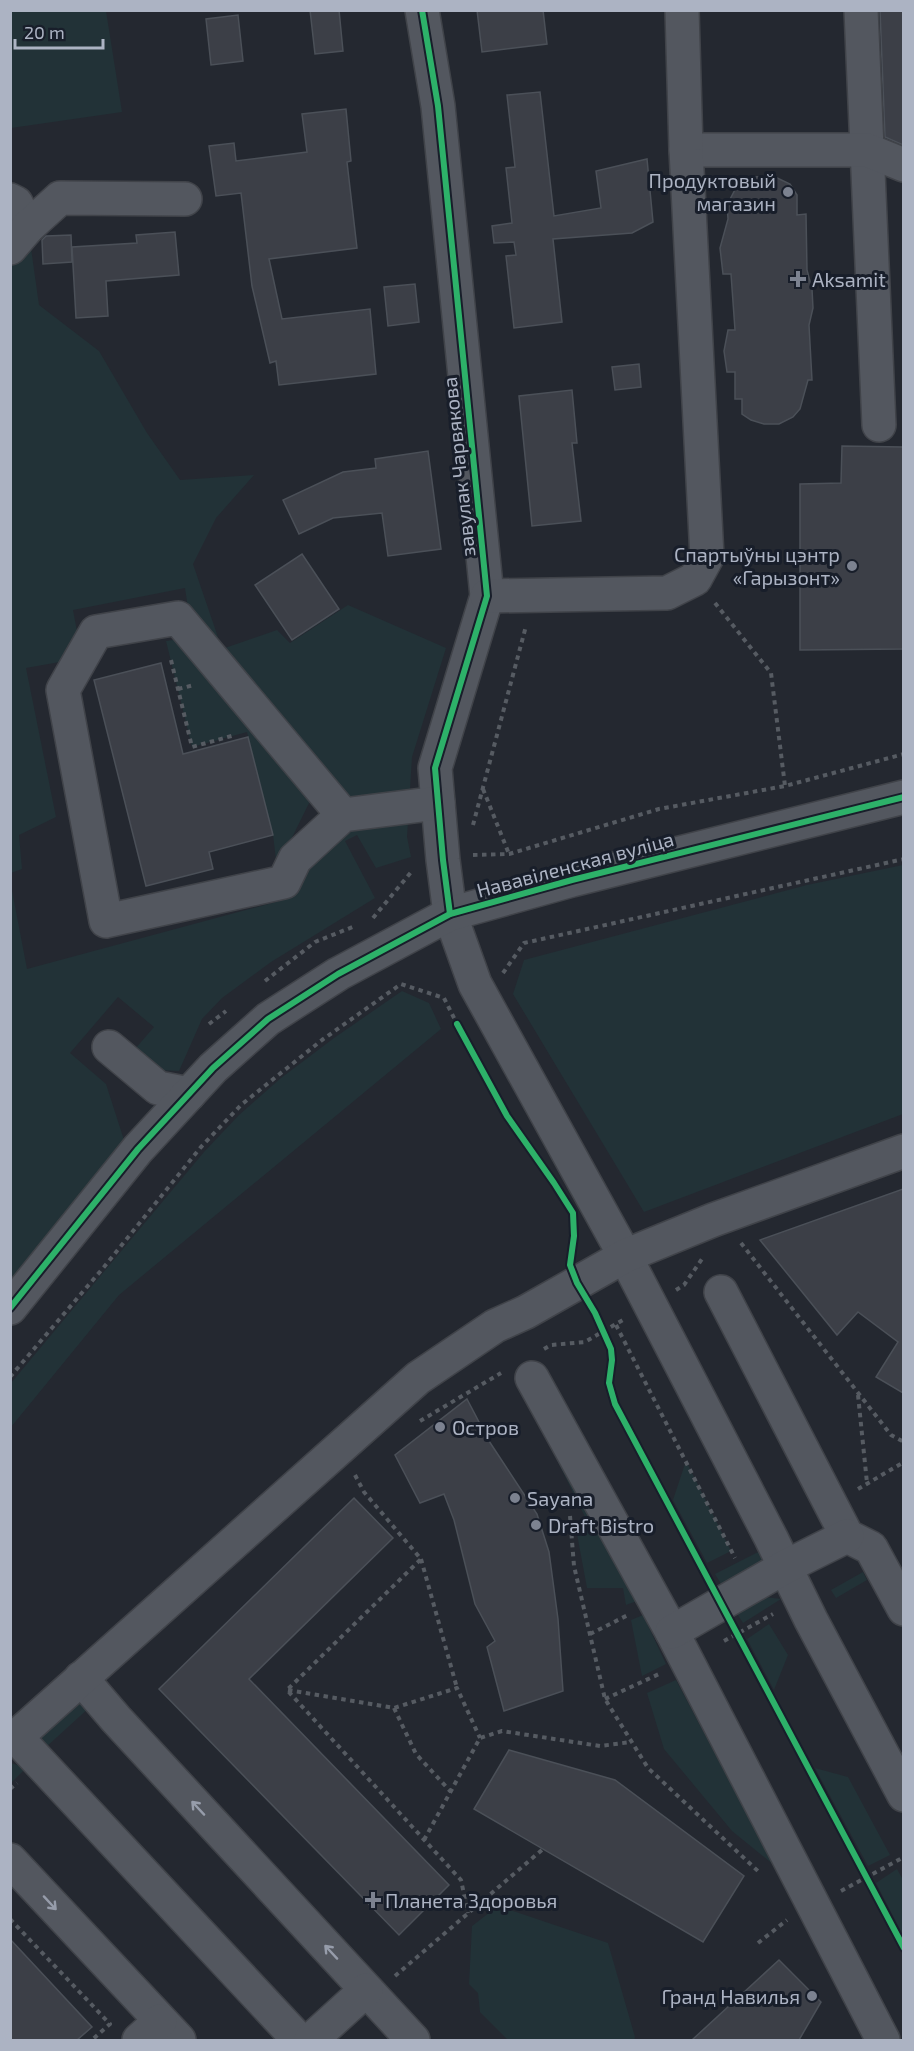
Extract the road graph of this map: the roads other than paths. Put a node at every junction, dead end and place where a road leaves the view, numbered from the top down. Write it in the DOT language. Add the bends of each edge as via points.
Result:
graph roads {
  1 [pos="422,10"];
  2 [pos="682,10"];
  3 [pos="861,10"];
  4 [pos="686,150"];
  5 [pos="867,150"];
  6 [pos="903,165"];
  7 [pos="185,199"];
  8 [pos="10,200"];
  9 [pos="19,238"];
  10 [pos="879,425"];
  11 [pos="487,596"];
  12 [pos="903,797"];
  13 [pos="438,802"];
  14 [pos="343,815"];
  15 [pos="450,914"];
  16 [pos="109,1047"];
  17 [pos="189,1094"];
  18 [pos="903,1151"];
  19 [pos="625,1256"];
  20 [pos="721,1292"];
  21 [pos="10,1308"];
  22 [pos="528,1366"];
  23 [pos="847,1536"];
  24 [pos="785,1567"];
  25 [pos="903,1609"];
  26 [pos="672,1632"];
  27 [pos="81,1678"];
  28 [pos="13,1740"];
  29 [pos="903,1795"];
  30 [pos="10,1860"];
  31 [pos="379,1984"];
  32 [pos="159,2034"];
  33 [pos="298,2040"];
  34 [pos="311,2040"];
  35 [pos="413,2040"];
  36 [pos="883,2040"];
  1 -- 11 [label="street, завулак Чарвякова" via="438,106"];
  2 -- 4 [label="street"];
  3 -- 5 [label="street"];
  4 -- 5 [label="street"];
  4 -- 11 [label="street" via="707,557 695,579 668,593"];
  5 -- 6 [label="street"];
  5 -- 10 [label="street"];
  7 -- 9 [label="street" via="60,198"];
  8 -- 9 [label="street" via="16,203"];
  11 -- 13 [label="street, завулак Чарвякова" via="435,768"];
  12 -- 15 [label="street, Нававіленская вуліца"];
  13 -- 14 [label="street"];
  13 -- 15 [label="street, завулак Чарвякова"];
  14 -- 14 [label="street" via="295,859 284,882 106,921 63,690 96,632 178,618"];
  15 -- 17 [label="street, Нававіленская вуліца" via="338,974 268,1019"];
  15 -- 19 [label="street, завулак Чарвякова" via="475,984"];
  16 -- 17 [label="street" via="158,1088"];
  17 -- 21 [label="street, Нававіленская вуліца" via="138,1149"];
  18 -- 19 [label="street"];
  19 -- 24 [label="street, завулак Чарвякова"];
  19 -- 27 [label="street" via="495,1326 418,1378"];
  20 -- 23 [label="street"];
  22 -- 26 [label="street"];
  23 -- 24 [label="street"];
  23 -- 25 [label="street" via="871,1548"];
  24 -- 26 [label="street"];
  24 -- 29 [label="street, завулак Чарвякова"];
  26 -- 36 [label="street"];
  27 -- 28 [label="street"];
  31 -- 27 [label="street, one-way"];
  28 -- 33 [label="street"];
  30 -- 32 [label="street, one-way"];
  31 -- 34 [label="street"];
  31 -- 35 [label="street"];
}
